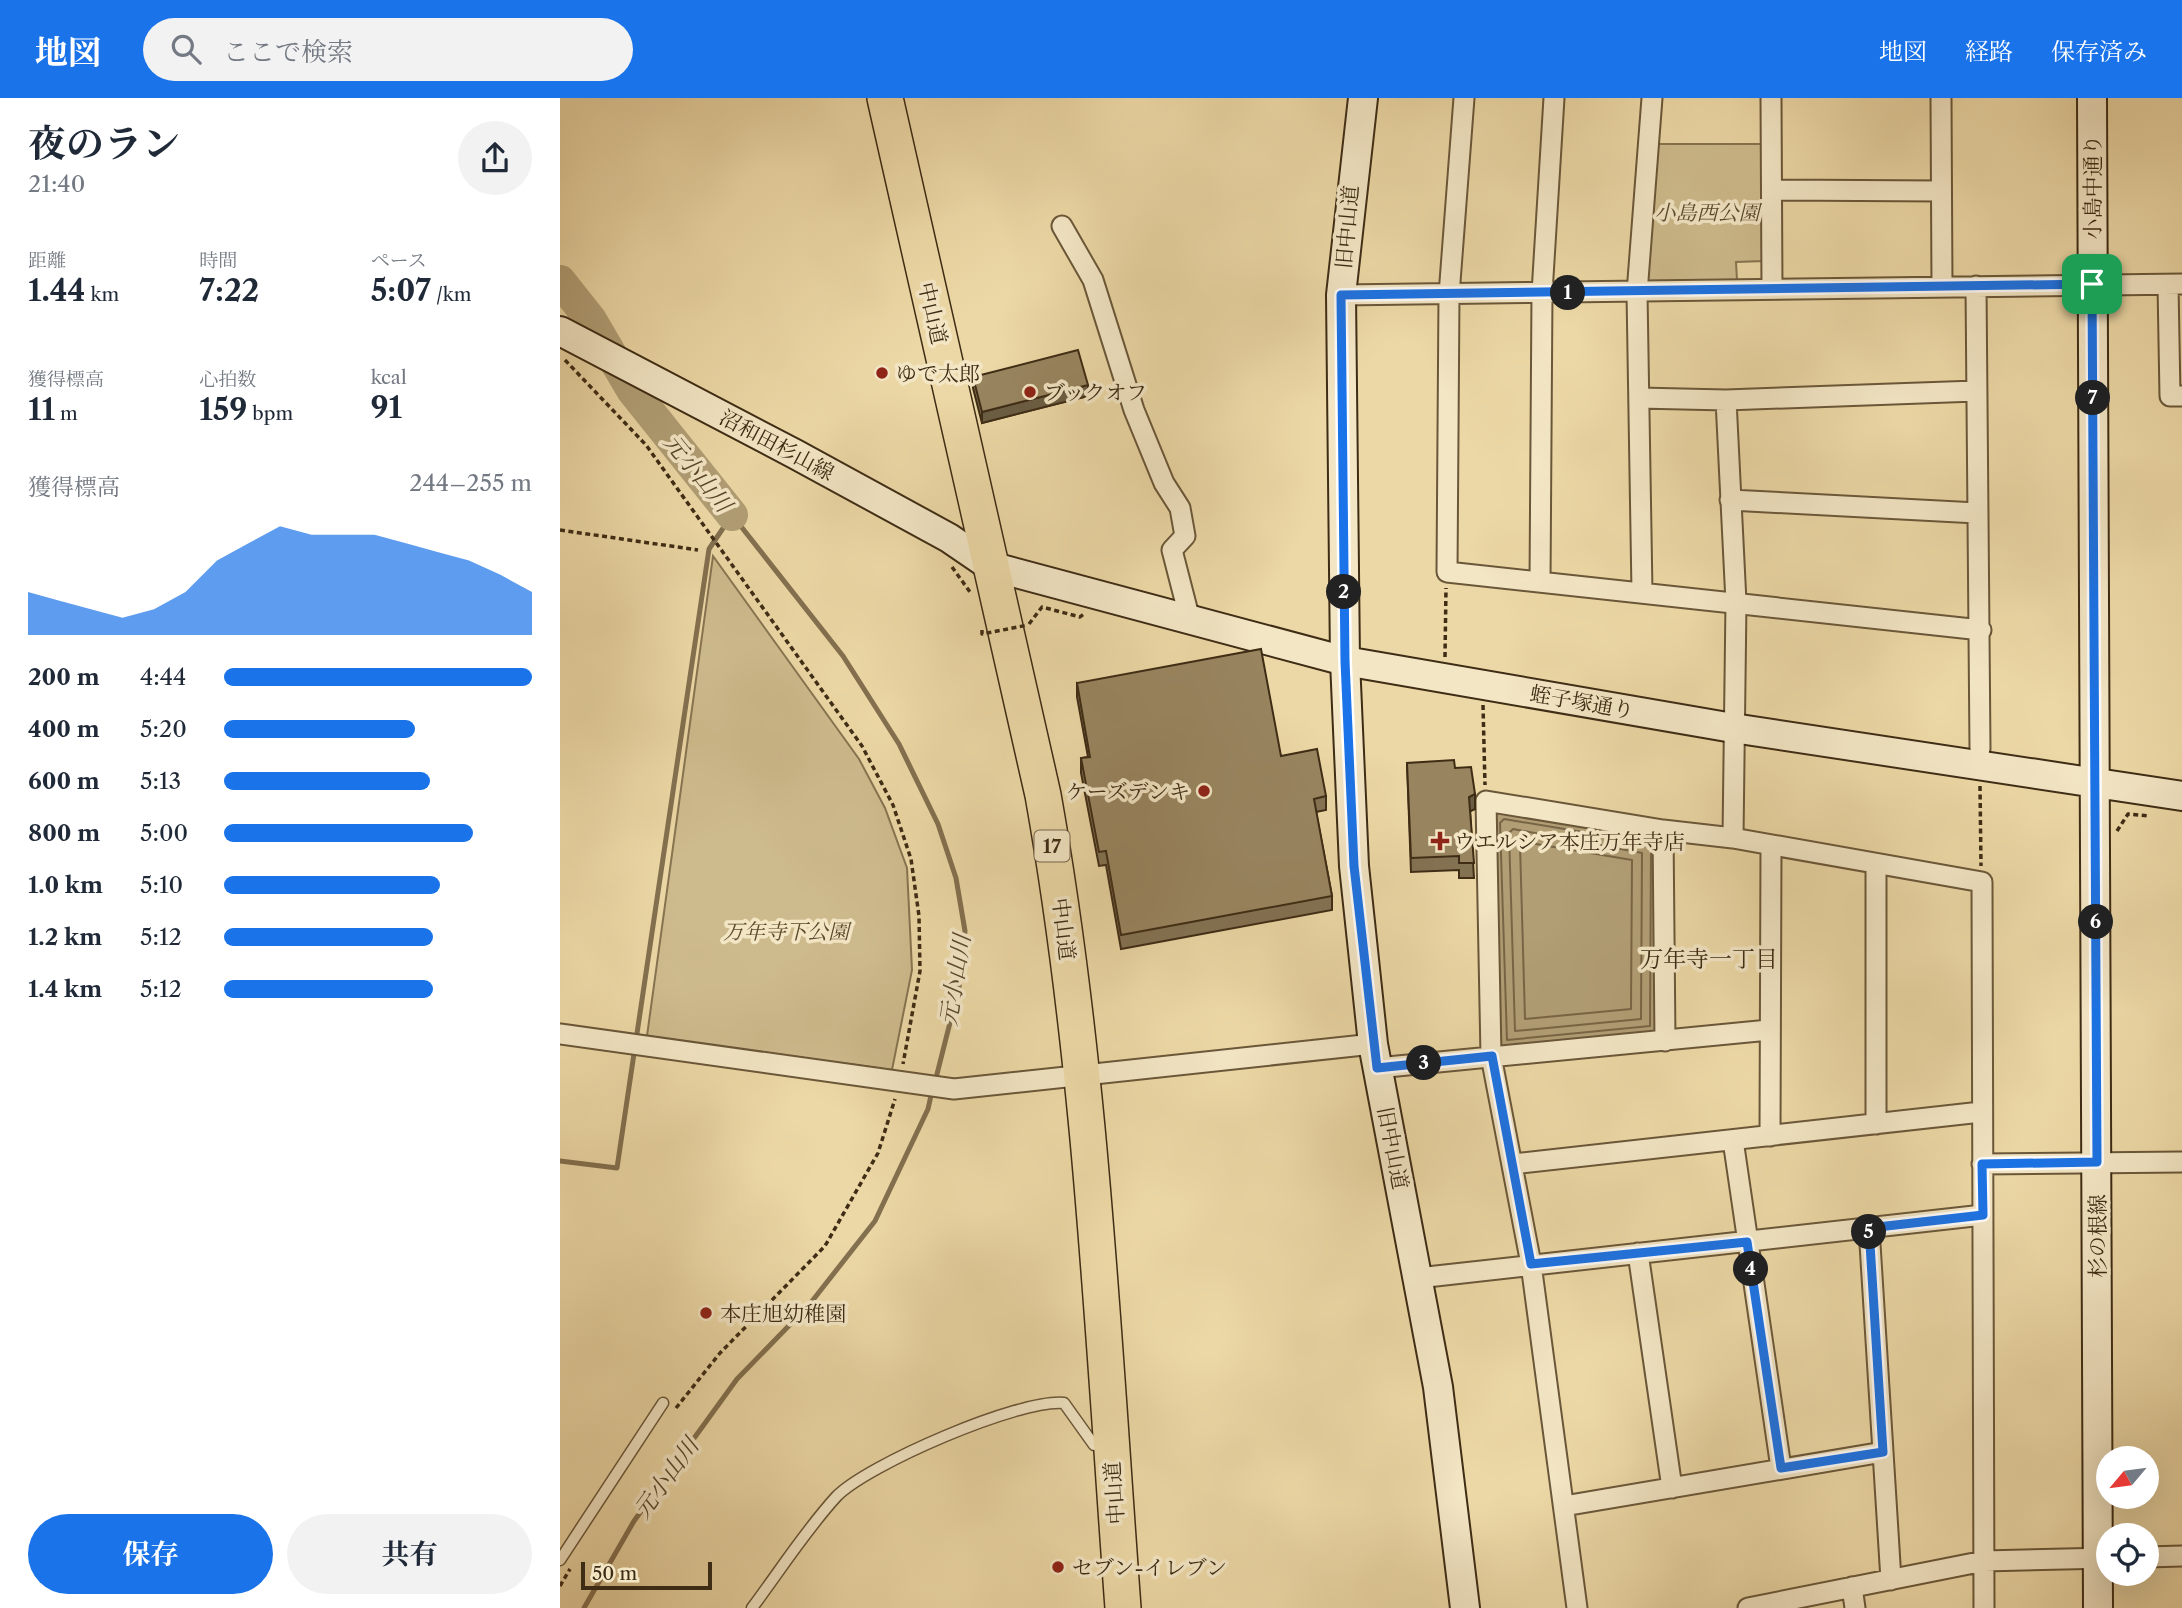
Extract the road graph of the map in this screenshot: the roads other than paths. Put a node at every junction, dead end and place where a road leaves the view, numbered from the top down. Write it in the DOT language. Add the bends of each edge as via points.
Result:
graph roads {
  1 [pos="885,98"];
  2 [pos="1363,98"];
  3 [pos="1464,98"];
  4 [pos="1554,98"];
  5 [pos="1652,98"];
  6 [pos="1771,98"];
  7 [pos="1941,98"];
  8 [pos="2092,98"];
  9 [pos="1772,190"];
  10 [pos="1940,191"];
  11 [pos="1062,226"];
  12 [pos="2092,284"];
  13 [pos="2175,284"];
  14 [pos="1976,286"];
  15 [pos="1942,287"];
  16 [pos="1772,289"];
  17 [pos="1542,293"];
  18 [pos="1637,293"];
  19 [pos="1341,295"];
  20 [pos="1449,295"];
  21 [pos="560,331"];
  22 [pos="1976,391"];
  23 [pos="2182,396"];
  24 [pos="1639,398"];
  25 [pos="1726,400"];
  26 [pos="1730,500"];
  27 [pos="1977,513"];
  28 [pos="990,566"];
  29 [pos="1540,582"];
  30 [pos="1642,592"];
  31 [pos="1736,602"];
  32 [pos="1190,620"];
  33 [pos="1981,630"];
  34 [pos="1345,661"];
  35 [pos="1733,728"];
  36 [pos="1980,749"];
  37 [pos="2096,781"];
  38 [pos="2182,796"];
  39 [pos="1663,830"];
  40 [pos="1733,838"];
  41 [pos="1771,845"];
  42 [pos="1876,864"];
  43 [pos="1769,1030"];
  44 [pos="560,1034"];
  45 [pos="1665,1041"];
  46 [pos="1375,1056"];
  47 [pos="1492,1056"];
  48 [pos="1083,1075"];
  49 [pos="1981,1112"];
  50 [pos="1877,1124"];
  51 [pos="1769,1136"];
  52 [pos="1733,1140"];
  53 [pos="2097,1162"];
  54 [pos="2182,1162"];
  55 [pos="1513,1164"];
  56 [pos="1982,1164"];
  57 [pos="1983,1215"];
  58 [pos="1869,1228"];
  59 [pos="1747,1242"];
  60 [pos="1638,1254"];
  61 [pos="1531,1264"];
  62 [pos="1418,1278"];
  63 [pos="663,1403"];
  64 [pos="1111,1446"];
  65 [pos="1883,1452"];
  66 [pos="1781,1468"];
  67 [pos="1672,1488"];
  68 [pos="1564,1506"];
  69 [pos="2102,1523"];
  70 [pos="2182,1556"];
  71 [pos="2159,1557"];
  72 [pos="2096,1558"];
  73 [pos="560,1560"];
  74 [pos="1984,1561"];
  75 [pos="1891,1580"];
  76 [pos="2100,1586"];
  77 [pos="1852,1587"];
  78 [pos="751,1608"];
  79 [pos="1123,1608"];
  80 [pos="1465,1608"];
  81 [pos="1577,1608"];
  82 [pos="1748,1608"];
  83 [pos="1855,1608"];
  84 [pos="1984,1608"];
  85 [pos="2098,1608"];
  1 -- 28 [label="highway, 中山道 / 17"];
  2 -- 19 [label="street, 旧中山道"];
  3 -- 20 [label="street"];
  4 -- 17 [label="street"];
  5 -- 18 [label="street"];
  6 -- 9 [label="street"];
  7 -- 10 [label="street"];
  8 -- 12 [label="street, 小島中通り"];
  9 -- 10 [label="street"];
  9 -- 16 [label="street"];
  10 -- 15 [label="street"];
  11 -- 32 [label="street" via="1093,280 1134,410 1164,483 1180,508 1185,536 1172,550"];
  12 -- 13 [label="street"];
  12 -- 14 [label="street"];
  12 -- 37 [label="street, 小島中通り"];
  13 -- 23 [label="street" via="2169,396"];
  14 -- 15 [label="street"];
  14 -- 22 [label="street"];
  15 -- 16 [label="street"];
  16 -- 18 [label="street"];
  17 -- 18 [label="street"];
  17 -- 20 [label="street"];
  17 -- 29 [label="street"];
  18 -- 24 [label="street"];
  19 -- 20 [label="street"];
  19 -- 34 [label="street, 旧中山道"];
  20 -- 29 [label="street" via="1447,572"];
  21 -- 28 [label="street, 沼和田杉山線" via="949,538"];
  22 -- 25 [label="street"];
  22 -- 27 [label="street"];
  24 -- 25 [label="street"];
  24 -- 30 [label="street"];
  25 -- 26 [label="street"];
  26 -- 27 [label="street"];
  26 -- 31 [label="street"];
  27 -- 33 [label="street"];
  28 -- 32 [label="street, 蛭子塚通り"];
  28 -- 48 [label="highway, 中山道 / 17" via="1043,795"];
  29 -- 30 [label="street"];
  30 -- 31 [label="street"];
  31 -- 33 [label="street"];
  31 -- 35 [label="street"];
  32 -- 34 [label="street, 蛭子塚通り"];
  33 -- 36 [label="street"];
  34 -- 35 [label="street, 蛭子塚通り"];
  34 -- 46 [label="street, 旧中山道" via="1354,866"];
  35 -- 37 [label="street, 蛭子塚通り"];
  35 -- 40 [label="street"];
  37 -- 38 [label="street, 蛭子塚通り"];
  37 -- 53 [label="street, 杉の根線"];
  39 -- 40 [label="street"];
  39 -- 45 [label="street"];
  39 -- 47 [label="street" via="1486,801"];
  40 -- 41 [label="street"];
  41 -- 42 [label="street"];
  41 -- 43 [label="street"];
  42 -- 49 [label="street" via="1982,882"];
  42 -- 50 [label="street"];
  43 -- 45 [label="street"];
  43 -- 51 [label="street"];
  44 -- 48 [label="street" via="947,1088"];
  45 -- 47 [label="street"];
  46 -- 47 [label="street"];
  46 -- 48 [label="street"];
  46 -- 62 [label="street, 旧中山道"];
  47 -- 55 [label="street"];
  48 -- 64 [label="highway, 中山道 / 17"];
  49 -- 50 [label="street"];
  49 -- 56 [label="street"];
  50 -- 51 [label="street"];
  51 -- 52 [label="street"];
  52 -- 55 [label="street"];
  52 -- 59 [label="street"];
  53 -- 54 [label="street"];
  53 -- 56 [label="street"];
  53 -- 69 [label="street, 杉の根線"];
  55 -- 61 [label="street"];
  56 -- 57 [label="street"];
  57 -- 58 [label="street"];
  57 -- 74 [label="street"];
  58 -- 59 [label="street"];
  58 -- 65 [label="street"];
  59 -- 60 [label="street"];
  59 -- 66 [label="street"];
  60 -- 61 [label="street"];
  60 -- 67 [label="street"];
  61 -- 62 [label="street"];
  61 -- 68 [label="street"];
  62 -- 80 [label="street, 旧中山道" via="1438,1387"];
  63 -- 73 [label="lane"];
  64 -- 78 [label="lane" via="1094,1445 1064,1403 1047,1401 990,1417 902,1456 837,1496"];
  64 -- 79 [label="highway, 中山道 / 17"];
  65 -- 66 [label="street"];
  65 -- 75 [label="street"];
  66 -- 67 [label="street"];
  67 -- 68 [label="street"];
  68 -- 81 [label="street"];
  70 -- 71 [label="street"];
  72 -- 74 [label="street"];
  74 -- 75 [label="street"];
  74 -- 84 [label="street"];
  75 -- 77 [label="street"];
  76 -- 85 [label="street, 杉の根線"];
  77 -- 82 [label="street"];
  77 -- 83 [label="street"];
}
